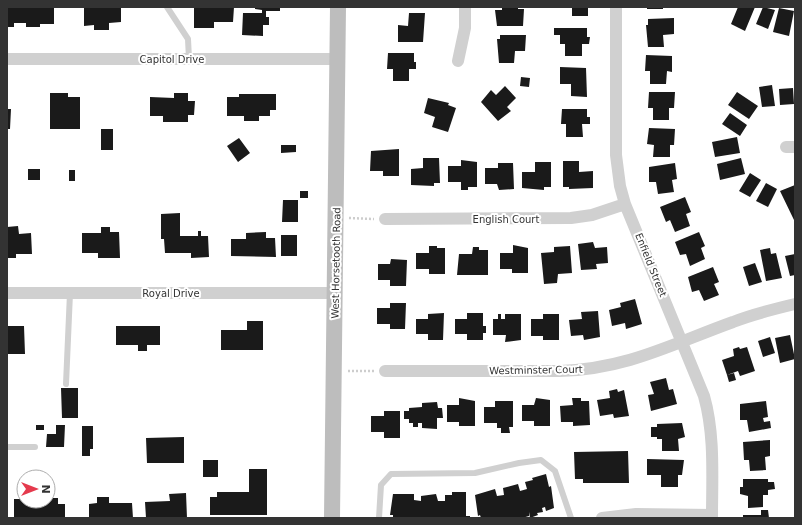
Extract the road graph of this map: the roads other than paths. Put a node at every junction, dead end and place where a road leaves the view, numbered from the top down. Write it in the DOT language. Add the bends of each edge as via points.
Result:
graph roads {
  1 [pos="167,7"];
  2 [pos="338,7"];
  3 [pos="465,7"];
  4 [pos="616,7"];
  5 [pos="7,59"];
  6 [pos="189,59"];
  7 [pos="338,59"];
  8 [pos="458,61"];
  9 [pos="626,204"];
  10 [pos="385,219"];
  11 [pos="336,292"];
  12 [pos="7,293"];
  13 [pos="70,293"];
  14 [pos="795,304"];
  15 [pos="682,342"];
  16 [pos="385,371"];
  17 [pos="66,384"];
  18 [pos="7,447"];
  19 [pos="36,447"];
  20 [pos="712,516"];
  21 [pos="332,518"];
  22 [pos="379,518"];
  23 [pos="571,518"];
  24 [pos="602,518"];
  1 -- 6 [label="lane" via="188,39"];
  2 -- 7 [label="main road, West Horsetooth Road"];
  3 -- 8 [label="street" via="465,28"];
  4 -- 9 [label="street, Enfield Street" via="616,155 620,186"];
  5 -- 6 [label="street, Capitol Drive"];
  6 -- 7 [label="street, Capitol Drive"];
  7 -- 11 [label="main road, West Horsetooth Road"];
  9 -- 10 [label="street, English Court" via="592,215 571,218"];
  9 -- 15 [label="street, Enfield Street"];
  11 -- 13 [label="street, Royal Drive"];
  11 -- 21 [label="main road, West Horsetooth Road"];
  12 -- 13 [label="street, Royal Drive"];
  13 -- 17 [label="lane"];
  14 -- 15 [label="street, Westminster Court" via="733,322"];
  15 -- 16 [label="street, Westminster Court" via="641,358 582,371"];
  15 -- 20 [label="street, Enfield Street" via="709,413 712,433"];
  18 -- 19 [label="lane"];
  20 -- 24 [label="street" via="636,514"];
  22 -- 23 [label="lane" via="381,485 391,474 474,473 541,460 555,471"];
}
